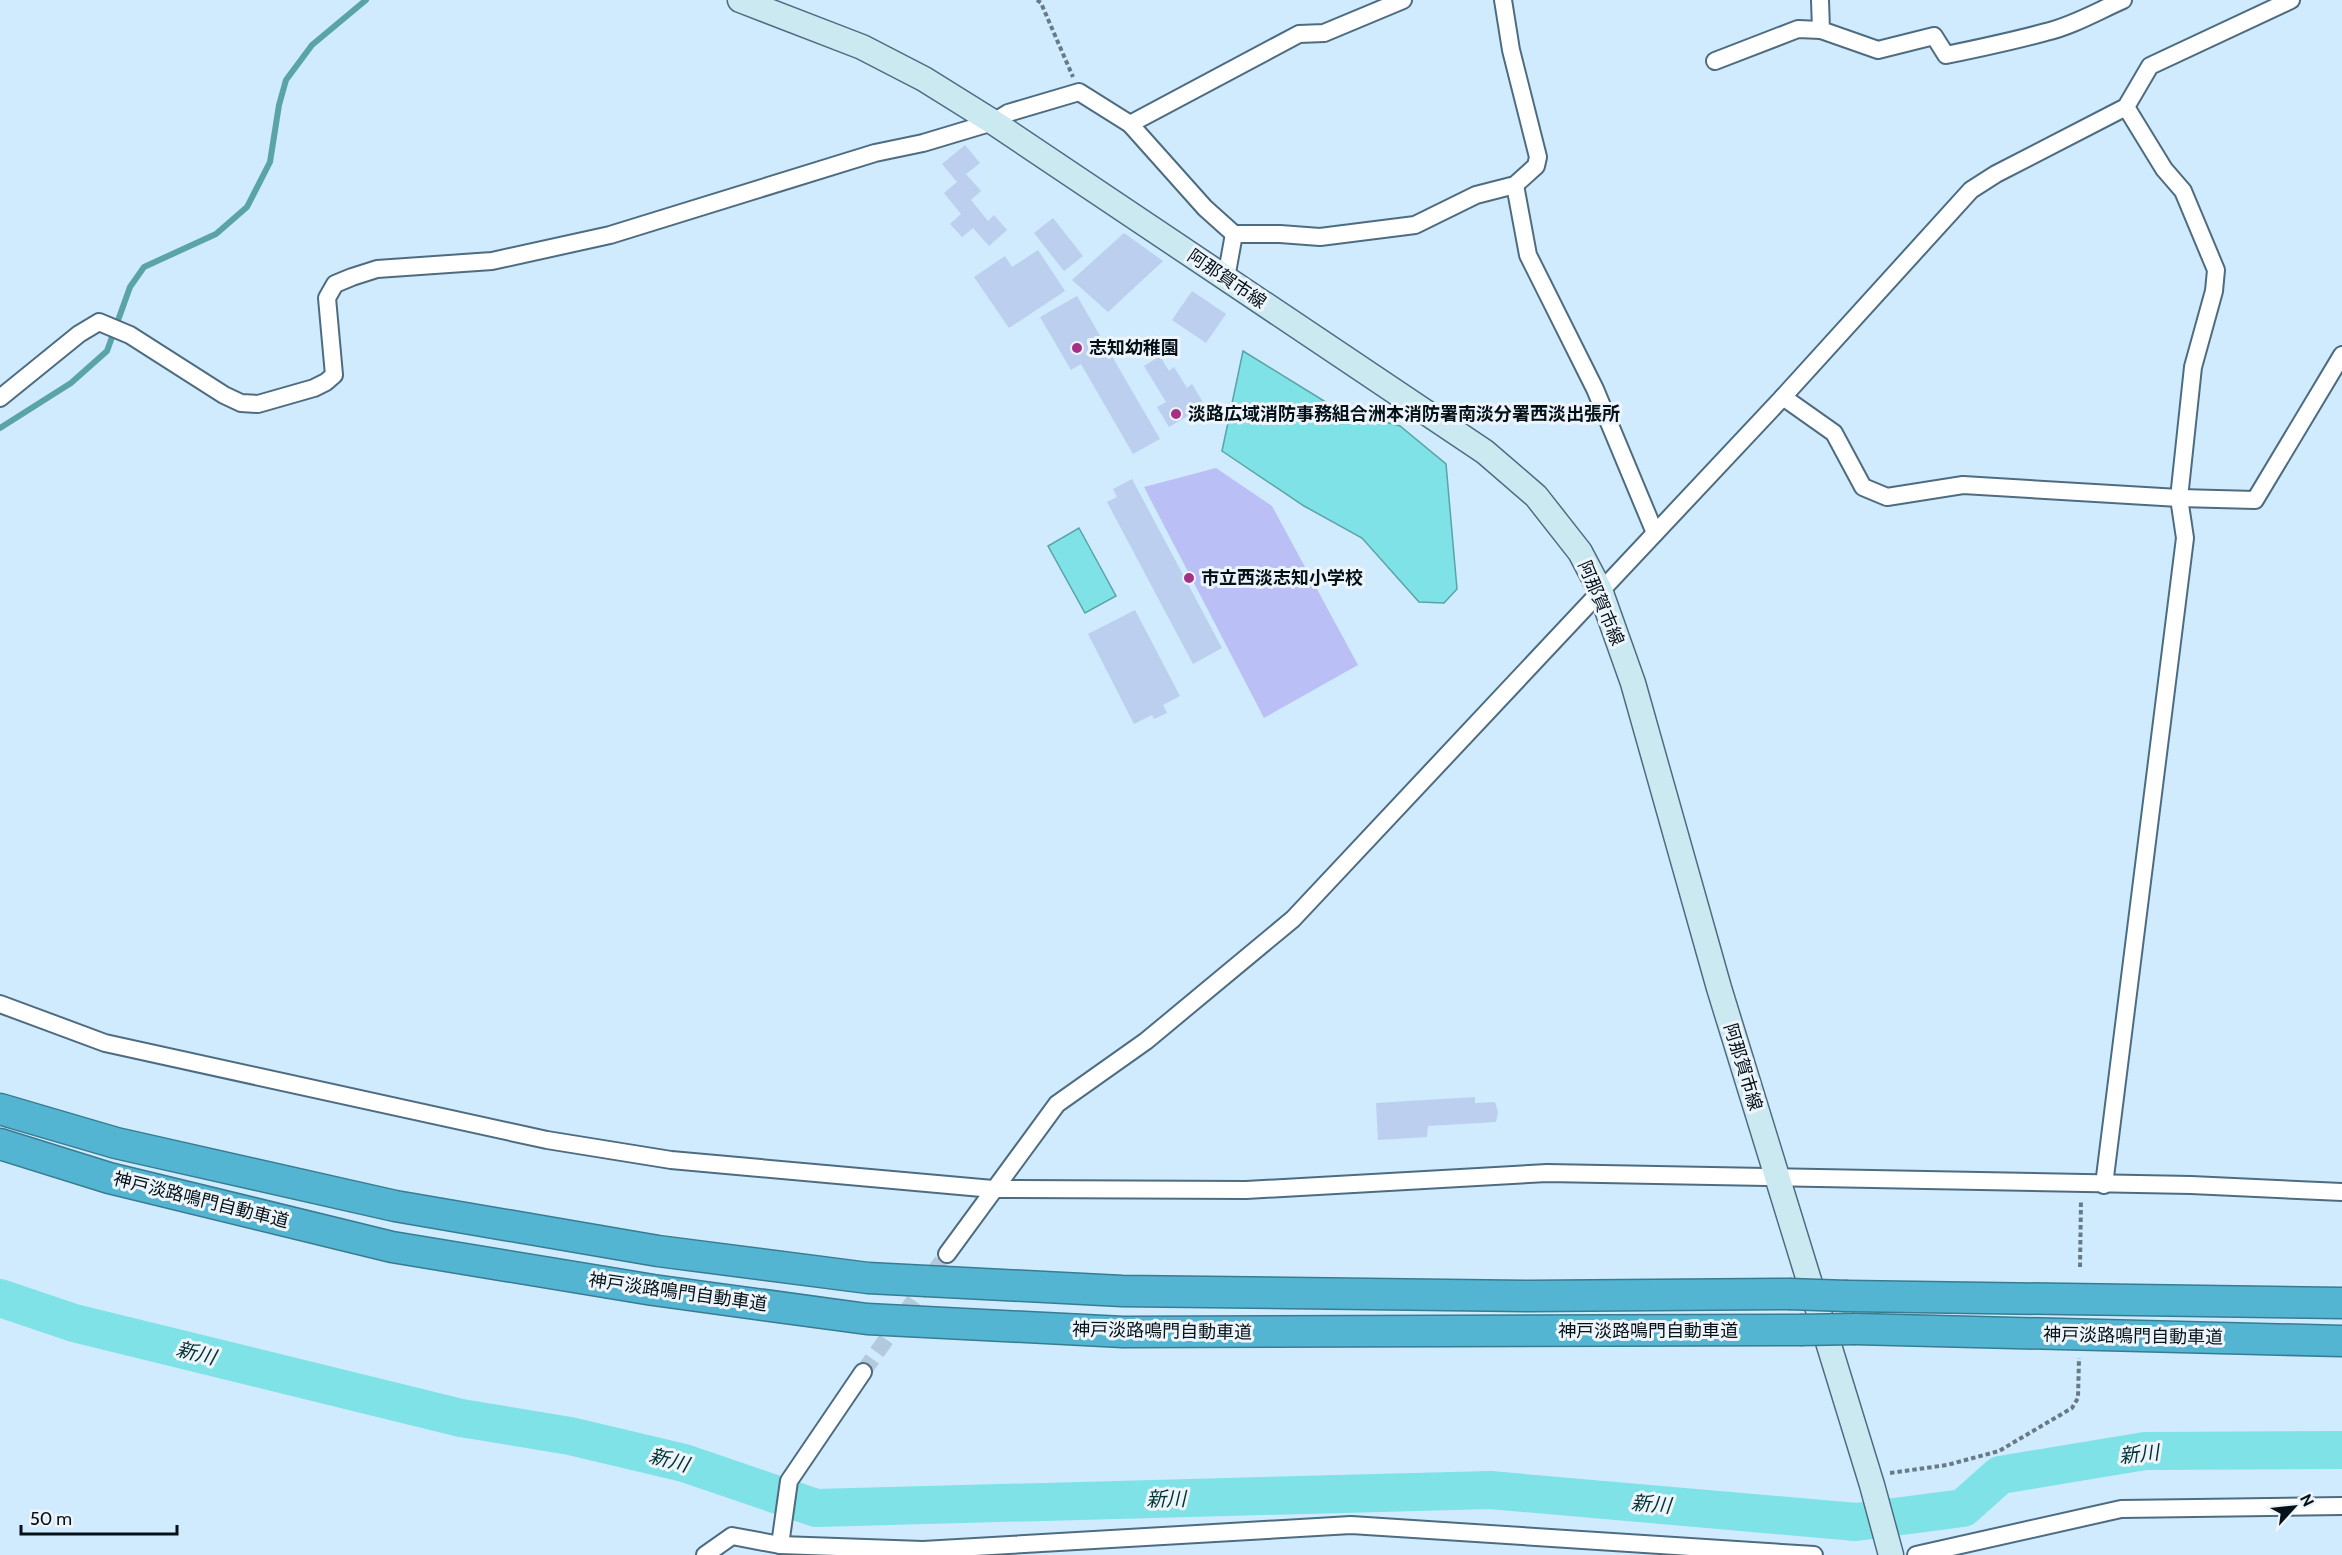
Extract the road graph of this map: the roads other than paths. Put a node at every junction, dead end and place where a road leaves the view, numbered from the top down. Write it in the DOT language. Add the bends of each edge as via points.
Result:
graph roads {
  1 [pos="740,0"];
  2 [pos="1403,0"];
  3 [pos="1503,0"];
  4 [pos="1820,0"];
  5 [pos="2123,0"];
  6 [pos="2291,0"];
  7 [pos="1821,30"];
  8 [pos="1715,61"];
  9 [pos="2126,107"];
  10 [pos="993,122"];
  11 [pos="1130,124"];
  12 [pos="1515,185"];
  13 [pos="1234,234"];
  14 [pos="1226,278"];
  15 [pos="2342,355"];
  16 [pos="1784,397"];
  17 [pos="0,398"];
  18 [pos="2179,498"];
  19 [pos="1655,533"];
  20 [pos="1600,590"];
  21 [pos="0,1004"];
  22 [pos="0,1109"];
  23 [pos="0,1144"];
  24 [pos="1778,1178"];
  25 [pos="2104,1185"];
  26 [pos="993,1189"];
  27 [pos="2342,1192"];
  28 [pos="947,1254"];
  29 [pos="2342,1303"];
  30 [pos="2342,1341"];
  31 [pos="863,1372"];
  32 [pos="2342,1506"];
  33 [pos="780,1545"];
  34 [pos="1889,1548"];
  35 [pos="705,1555"];
  36 [pos="1814,1555"];
  37 [pos="1916,1555"];
  1 -- 10 [label="main road, 阿那賀市線" via="862,47 924,79"];
  2 -- 11 [label="street" via="1324,33 1299,34"];
  3 -- 12 [label="street" via="1511,50 1538,157 1536,166"];
  4 -- 7 [label="street"];
  5 -- 7 [label="street" via="2047,32 1946,55 1934,36 1878,50"];
  6 -- 9 [label="street" via="2150,66"];
  7 -- 8 [label="street" via="1798,29"];
  9 -- 16 [label="street" via="1971,190"];
  9 -- 18 [label="street" via="2164,169 2183,190 2216,270 2193,368"];
  10 -- 11 [label="street" via="1079,92"];
  10 -- 14 [label="main road, 阿那賀市線"];
  10 -- 17 [label="street" via="923,144 874,153 610,235 492,261 377,269 352,277 335,284 327,298 334,375 314,388 258,404 241,403 224,395 128,334 99,322"];
  11 -- 13 [label="street" via="1205,208"];
  12 -- 13 [label="street" via="1476,195 1415,225 1320,237"];
  12 -- 19 [label="street" via="1528,255 1595,389"];
  13 -- 14 [label="street"];
  14 -- 20 [label="main road, 阿那賀市線" via="1485,452 1536,496 1580,552"];
  15 -- 18 [label="street" via="2255,500"];
  16 -- 18 [label="street" via="1834,433 1863,487 1887,497 1963,485"];
  16 -- 19 [label="street"];
  18 -- 25 [label="street" via="2185,538"];
  19 -- 20 [label="street"];
  20 -- 24 [label="main road, 阿那賀市線" via="1633,683 1719,988"];
  20 -- 26 [label="street" via="1293,919 1146,1041 1057,1104"];
  21 -- 26 [label="street" via="105,1043 547,1140 671,1160"];
  22 -- 29 [label="highway, 神戸淡路鳴門自動車道, bridge" via="116,1143 395,1206 658,1251 868,1278 1122,1291 1530,1296 1789,1294"];
  23 -- 30 [label="highway, 神戸淡路鳴門自動車道, bridge" via="109,1178 392,1246 653,1290 867,1318 1123,1332 1855,1329"];
  24 -- 25 [label="street"];
  24 -- 26 [label="street" via="1547,1173 1246,1190"];
  24 -- 34 [label="main road, 阿那賀市線"];
  25 -- 27 [label="street"];
  26 -- 28 [label="street"];
  31 -- 33 [label="street" via="789,1481"];
  32 -- 37 [label="street" via="2121,1509"];
  33 -- 35 [label="street" via="732,1536"];
  33 -- 36 [label="street" via="923,1550 1351,1525"];
}
